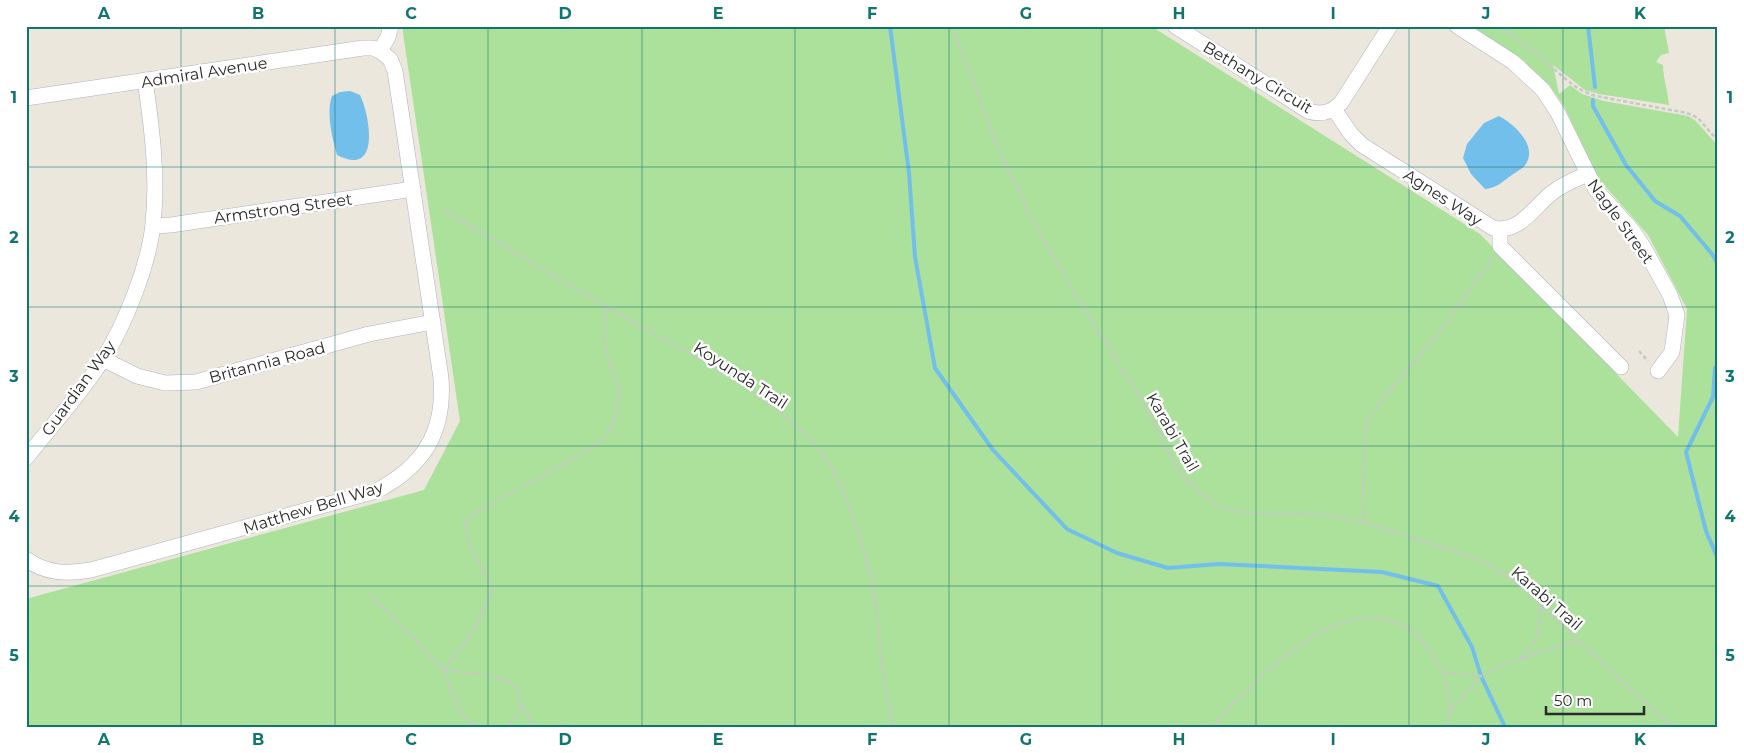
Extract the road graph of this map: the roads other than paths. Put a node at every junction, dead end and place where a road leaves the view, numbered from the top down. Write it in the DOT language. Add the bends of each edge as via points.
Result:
graph roads {
  1 [pos="391,26"];
  2 [pos="1175,26"];
  3 [pos="1390,26"];
  4 [pos="1457,26"];
  5 [pos="380,51"];
  6 [pos="145,80"];
  7 [pos="26,98"];
  8 [pos="1334,109"];
  9 [pos="1588,174"];
  10 [pos="413,189"];
  11 [pos="153,226"];
  12 [pos="1500,230"];
  13 [pos="433,322"];
  14 [pos="103,359"];
  15 [pos="1621,367"];
  16 [pos="1658,371"];
  17 [pos="26,458"];
  18 [pos="28,565"];
  1 -- 5 [label="street"];
  2 -- 8 [label="street, Bethany Circuit" via="1308,111 1324,113"];
  3 -- 8 [label="street, Bethany Circuit" via="1345,98"];
  4 -- 9 [label="street, Nagle Street" via="1513,62 1543,90"];
  5 -- 6 [label="street, Admiral Avenue" via="363,48"];
  5 -- 10 [label="street, Matthew Bell Way" via="390,58 395,71"];
  6 -- 7 [label="street, Admiral Avenue"];
  6 -- 11 [label="street, Guardian Way" via="154,164"];
  8 -- 12 [label="street, Agnes Way" via="1368,150 1488,226"];
  9 -- 12 [label="street, Agnes Way" via="1554,191 1516,226"];
  9 -- 16 [label="street, Nagle Street" via="1596,190 1638,238 1675,305 1677,325 1672,352"];
  10 -- 11 [label="street, Armstrong Street"];
  10 -- 13 [label="street, Matthew Bell Way"];
  11 -- 14 [label="street, Guardian Way" via="136,290"];
  12 -- 15 [label="street" via="1500,246"];
  13 -- 14 [label="street, Britannia Road" via="369,334 196,382 165,383 137,376"];
  13 -- 18 [label="street, Matthew Bell Way" via="442,400 439,417 424,452 405,474 393,482 376,491 91,570 58,573"];
  14 -- 17 [label="street, Guardian Way"];
}
